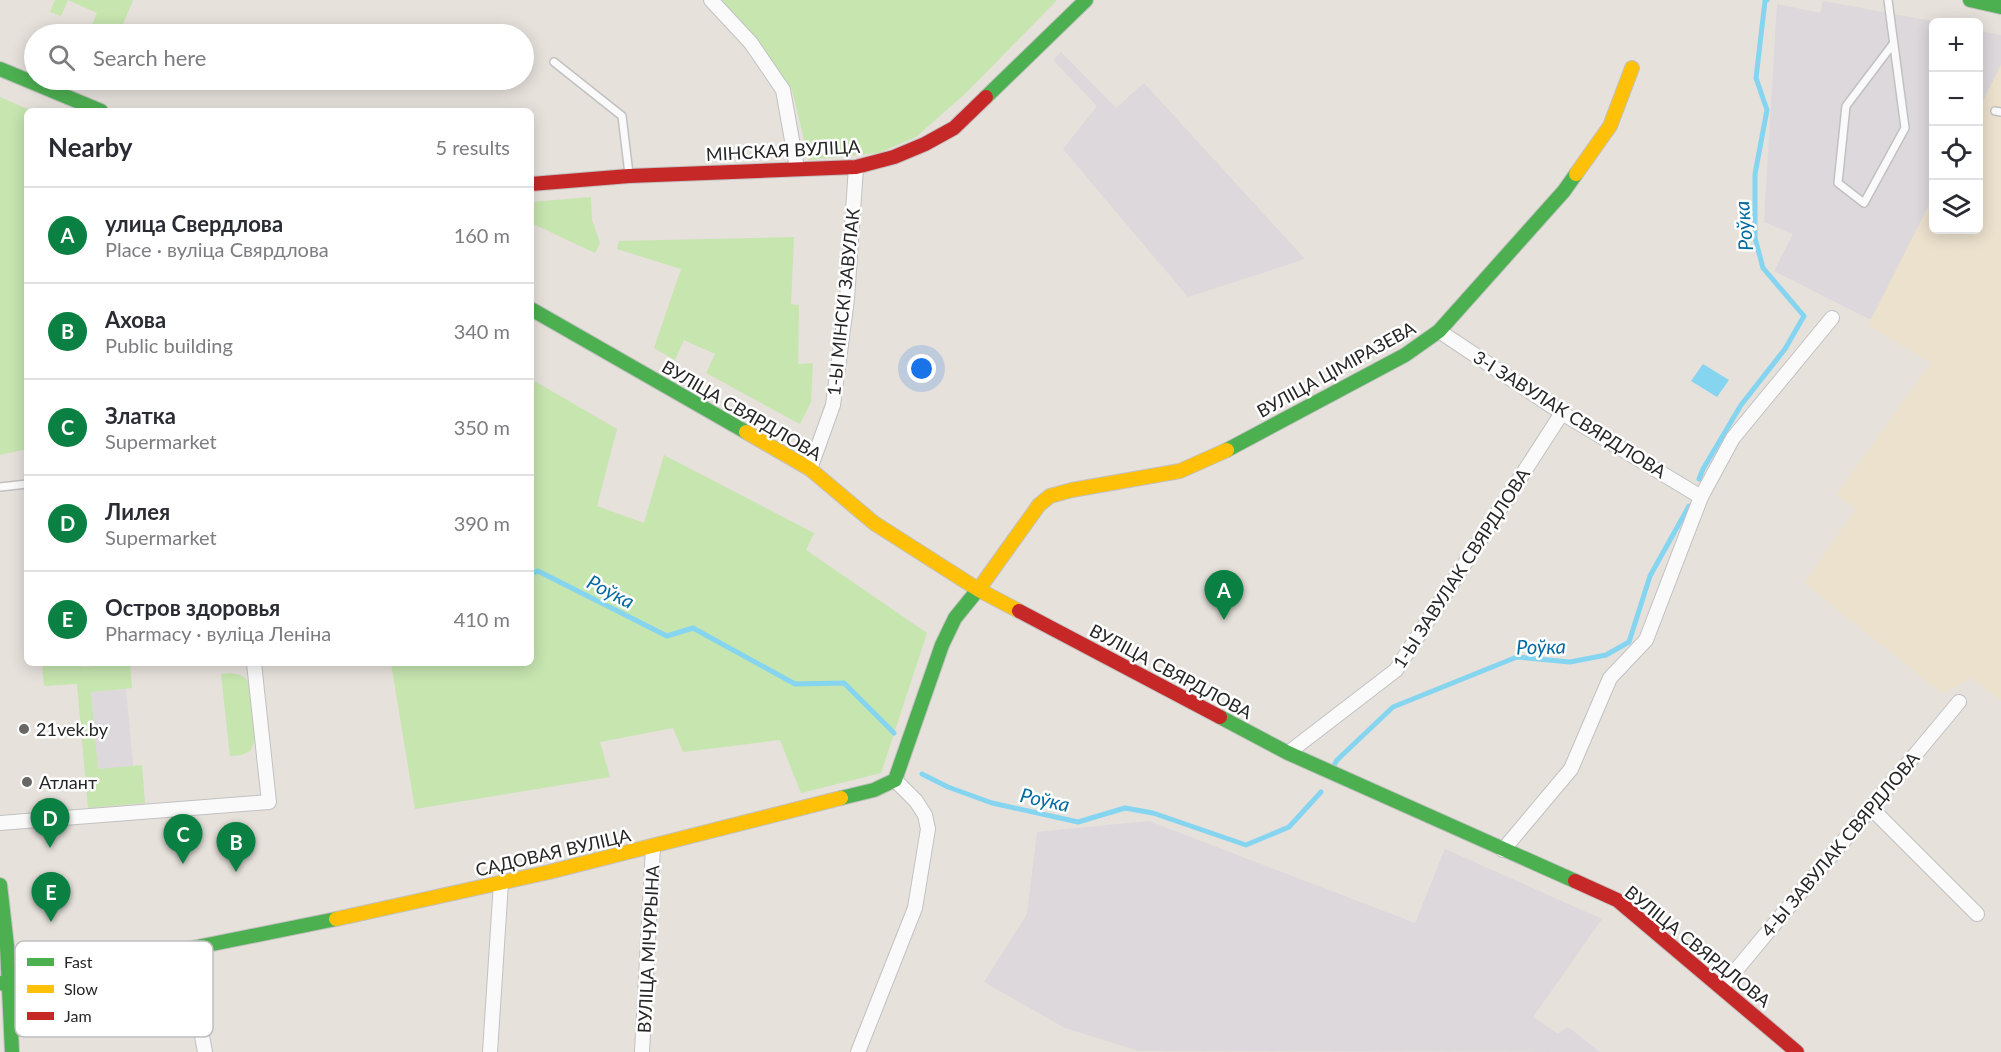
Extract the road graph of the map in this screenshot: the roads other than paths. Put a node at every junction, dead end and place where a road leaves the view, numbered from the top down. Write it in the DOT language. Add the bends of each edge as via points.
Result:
graph roads {
  1 [pos="711,0"];
  2 [pos="1086,0"];
  3 [pos="1888,0"];
  4 [pos="1970,0"];
  5 [pos="2001,7"];
  6 [pos="1893,44"];
  7 [pos="554,62"];
  8 [pos="1632,68"];
  9 [pos="0,69"];
  10 [pos="24,79"];
  11 [pos="50,90"];
  12 [pos="94,108"];
  13 [pos="856,167"];
  14 [pos="797,168"];
  15 [pos="629,176"];
  16 [pos="534,184"];
  17 [pos="534,311"];
  18 [pos="1832,318"];
  19 [pos="1439,331"];
  20 [pos="1562,413"];
  21 [pos="810,468"];
  22 [pos="24,484"];
  23 [pos="0,487"];
  24 [pos="1701,497"];
  25 [pos="979,590"];
  26 [pos="254,666"];
  27 [pos="1959,702"];
  28 [pos="1288,753"];
  29 [pos="895,780"];
  30 [pos="1871,808"];
  31 [pos="0,823"];
  32 [pos="653,847"];
  33 [pos="1503,850"];
  34 [pos="501,883"];
  35 [pos="0,885"];
  36 [pos="1977,914"];
  37 [pos="213,944"];
  38 [pos="4,984"];
  39 [pos="1722,987"];
  40 [pos="202,1037"];
  41 [pos="12,1052"];
  42 [pos="205,1052"];
  43 [pos="490,1052"];
  44 [pos="642,1052"];
  45 [pos="858,1052"];
  46 [pos="1797,1052"];
  1 -- 14 [label="street" via="751,43 783,90"];
  2 -- 13 [label="street, МІНСКАЯ ВУЛІЦА" via="954,128 894,157"];
  3 -- 6 [label="lane"];
  4 -- 5 [label="street"];
  6 -- 6 [label="lane" via="1905,128 1863,203 1838,183 1846,106"];
  7 -- 15 [label="lane" via="622,116"];
  8 -- 19 [label="street, ВУЛІЦА ЦІМІРАЗЕВА" via="1610,126 1564,191"];
  9 -- 10 [label="street"];
  11 -- 12 [label="street"];
  13 -- 14 [label="street, МІНСКАЯ ВУЛІЦА"];
  13 -- 21 [label="street, 1-Ы МІНСКІ ЗАВУЛАК" via="847,299 833,405"];
  14 -- 15 [label="street, МІНСКАЯ ВУЛІЦА"];
  15 -- 16 [label="street, МІНСКАЯ ВУЛІЦА"];
  17 -- 21 [label="street, ВУЛІЦА СВЯРДЛОВА"];
  18 -- 24 [label="street" via="1733,438"];
  19 -- 20 [label="street, 3-І ЗАВУЛАК СВЯРДЛОВА"];
  19 -- 25 [label="street, ВУЛІЦА ЦІМІРАЗЕВА" via="1405,356 1220,454 1180,471 1050,496 1039,505"];
  20 -- 24 [label="street, 3-І ЗАВУЛАК СВЯРДЛОВА"];
  20 -- 28 [label="street, 1-Ы ЗАВУЛАК СВЯРДЛОВА" via="1396,670"];
  21 -- 25 [label="street, ВУЛІЦА СВЯРДЛОВА" via="874,522"];
  22 -- 23 [label="lane"];
  24 -- 33 [label="street" via="1646,639 1610,678 1571,769"];
  25 -- 28 [label="street, ВУЛІЦА СВЯРДЛОВА"];
  25 -- 29 [label="street" via="956,618 942,645"];
  26 -- 31 [label="street" via="269,802"];
  27 -- 30 [label="street, 4-Ы ЗАВУЛАК СВЯРДЛОВА"];
  28 -- 33 [label="street, ВУЛІЦА СВЯРДЛОВА"];
  29 -- 32 [label="street, САДОВАЯ ВУЛІЦА" via="873,790"];
  29 -- 45 [label="street" via="916,801 928,829 915,908"];
  30 -- 36 [label="street"];
  30 -- 39 [label="street, 4-Ы ЗАВУЛАК СВЯРДЛОВА"];
  32 -- 34 [label="street, САДОВАЯ ВУЛІЦА"];
  32 -- 44 [label="street, ВУЛІЦА МІЧУРЫНА"];
  33 -- 39 [label="street, ВУЛІЦА СВЯРДЛОВА" via="1617,900"];
  34 -- 37 [label="street, САДОВАЯ ВУЛІЦА"];
  34 -- 43 [label="street"];
  35 -- 38 [label="street" via="8,946"];
  38 -- 41 [label="street"];
  39 -- 46 [label="street, ВУЛІЦА СВЯРДЛОВА"];
  40 -- 42 [label="street"];
}
